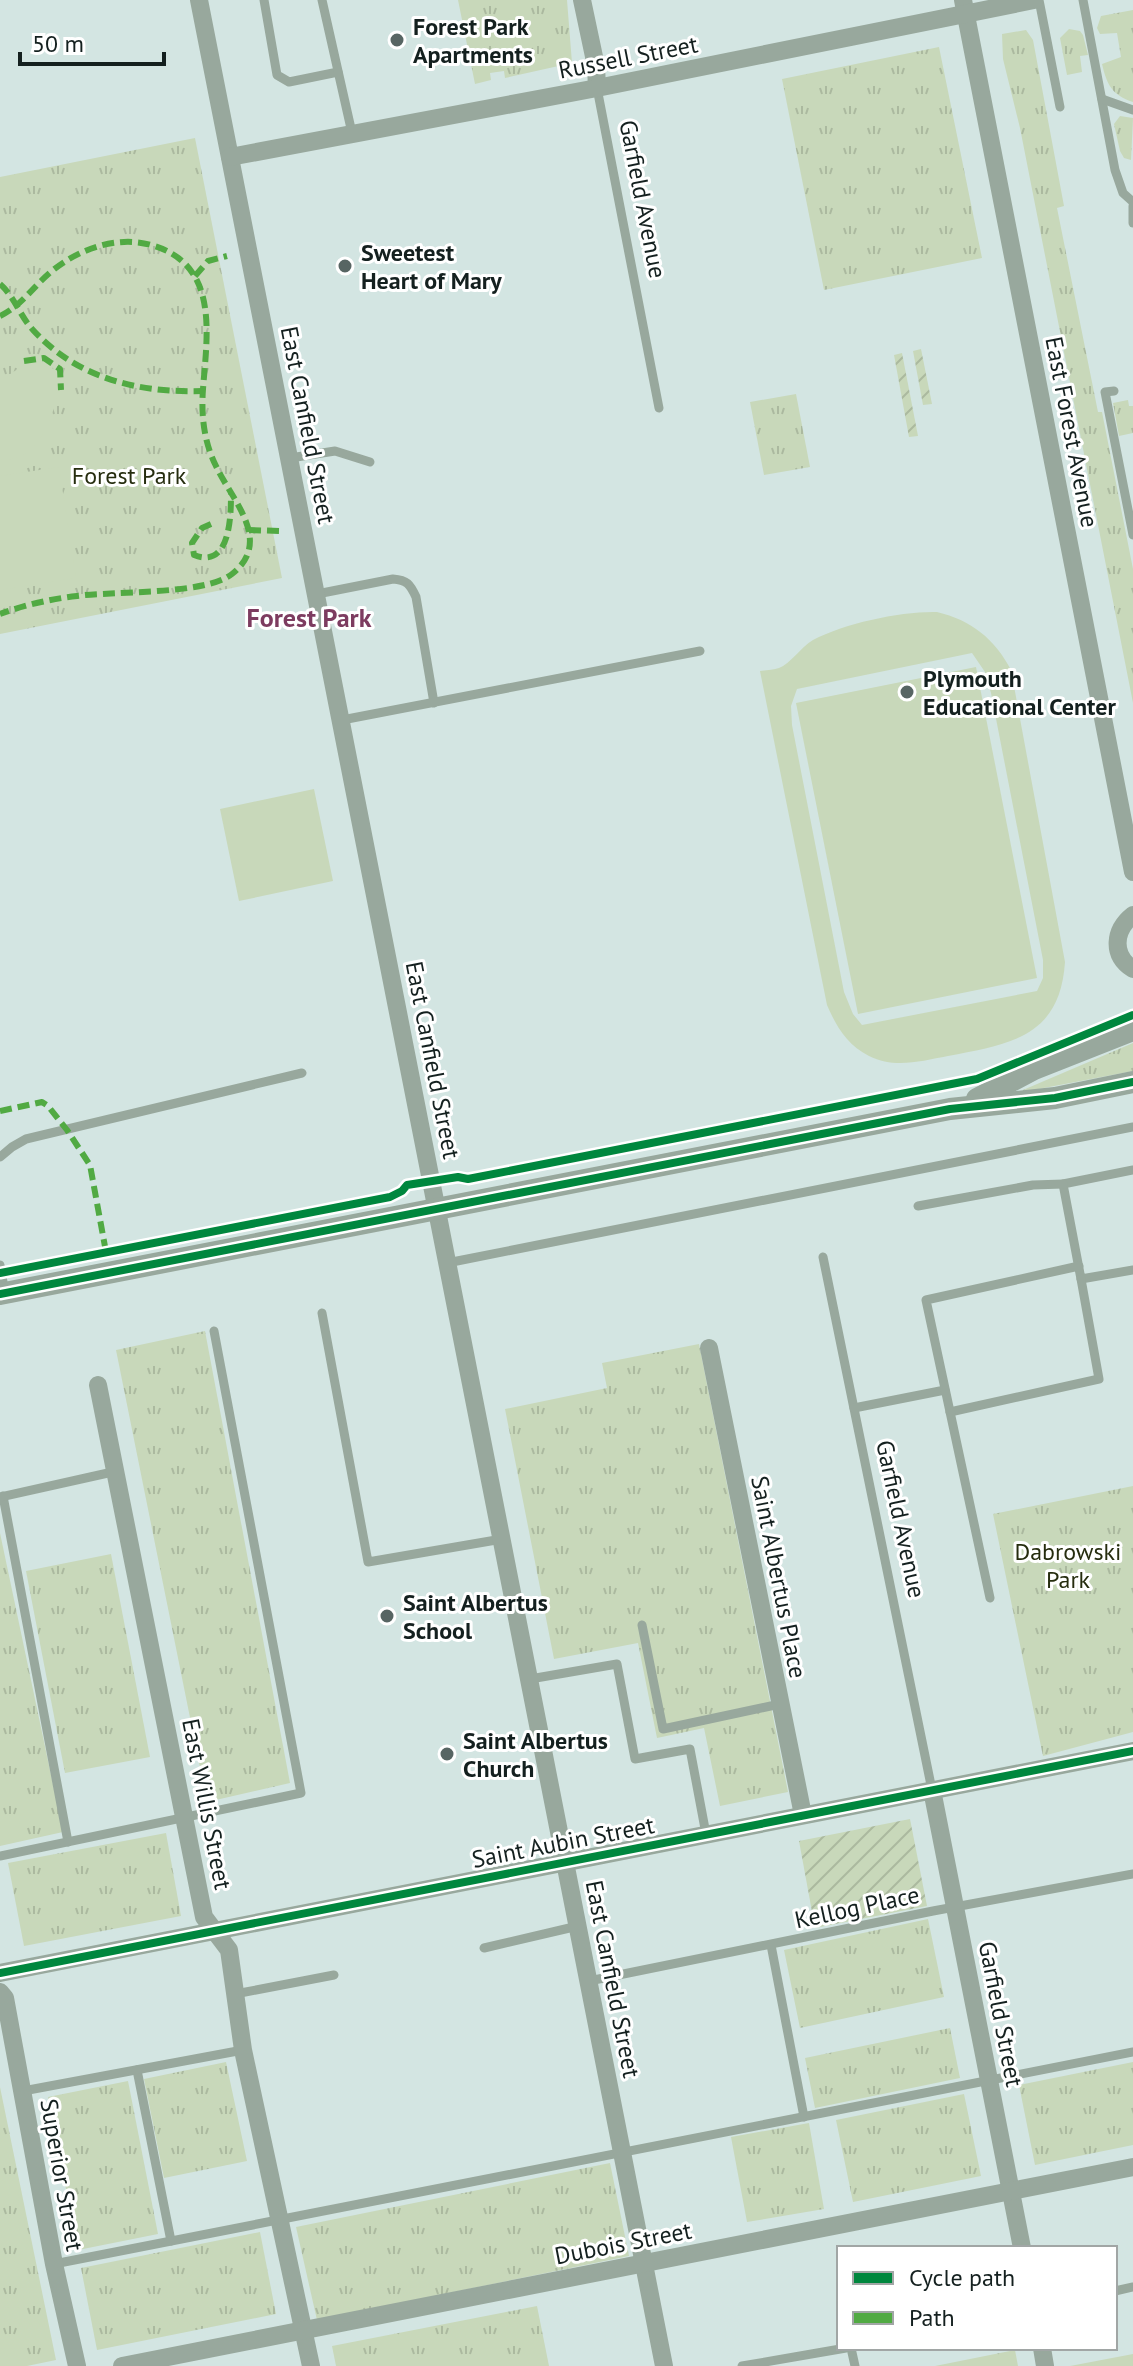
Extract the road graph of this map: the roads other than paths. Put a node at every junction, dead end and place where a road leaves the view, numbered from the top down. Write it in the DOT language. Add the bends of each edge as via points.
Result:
graph roads {
  1 [pos="199,0"];
  2 [pos="264,0"];
  3 [pos="322,0"];
  4 [pos="582,0"];
  5 [pos="1036,0"];
  6 [pos="1083,0"];
  7 [pos="965,7"];
  8 [pos="338,72"];
  9 [pos="597,88"];
  10 [pos="1102,99"];
  11 [pos="1060,107"];
  12 [pos="1133,110"];
  13 [pos="352,133"];
  14 [pos="230,157"];
  15 [pos="1133,202"];
  16 [pos="1133,223"];
  17 [pos="1114,391"];
  18 [pos="659,408"];
  19 [pos="290,458"];
  20 [pos="370,462"];
  21 [pos="1133,535"];
  22 [pos="317,594"];
  23 [pos="700,651"];
  24 [pos="434,703"];
  25 [pos="342,720"];
  26 [pos="1133,872"];
  27 [pos="1133,915"];
  28 [pos="1133,969"];
  29 [pos="1133,1030"];
  30 [pos="302,1073"];
  31 [pos="1133,1082"];
  32 [pos="950,1109"];
  33 [pos="1133,1127"];
  34 [pos="0,1157"];
  35 [pos="1133,1170"];
  36 [pos="1063,1184"];
  37 [pos="918,1206"];
  38 [pos="437,1208"];
  39 [pos="823,1257"];
  40 [pos="447,1263"];
  41 [pos="0,1265"];
  42 [pos="1079,1266"];
  43 [pos="1133,1270"];
  44 [pos="1081,1279"];
  45 [pos="3,1294"];
  46 [pos="322,1313"];
  47 [pos="214,1331"];
  48 [pos="709,1348"];
  49 [pos="98,1385"];
  50 [pos="945,1390"];
  51 [pos="854,1408"];
  52 [pos="950,1412"];
  53 [pos="117,1471"];
  54 [pos="2,1496"];
  55 [pos="502,1539"];
  56 [pos="990,1598"];
  57 [pos="642,1625"];
  58 [pos="530,1679"];
  59 [pos="780,1704"];
  60 [pos="1133,1751"];
  61 [pos="932,1790"];
  62 [pos="803,1815"];
  63 [pos="185,1818"];
  64 [pos="706,1834"];
  65 [pos="68,1842"];
  66 [pos="0,1856"];
  67 [pos="565,1862"];
  68 [pos="1133,1874"];
  69 [pos="955,1907"];
  70 [pos="578,1926"];
  71 [pos="217,1932"];
  72 [pos="771,1945"];
  73 [pos="484,1948"];
  74 [pos="0,1973"];
  75 [pos="334,1975"];
  76 [pos="589,1981"];
  77 [pos="0,1992"];
  78 [pos="235,1994"];
  79 [pos="243,2050"];
  80 [pos="1133,2052"];
  81 [pos="137,2070"];
  82 [pos="989,2079"];
  83 [pos="23,2091"];
  84 [pos="804,2117"];
  85 [pos="623,2153"];
  86 [pos="1133,2167"];
  87 [pos="1010,2190"];
  88 [pos="280,2220"];
  89 [pos="171,2241"];
  90 [pos="1022,2246"];
  91 [pos="644,2263"];
  92 [pos="54,2264"];
  93 [pos="304,2330"];
  94 [pos="837,2350"];
  95 [pos="77,2366"];
  96 [pos="122,2366"];
  97 [pos="311,2366"];
  98 [pos="664,2366"];
  99 [pos="742,2366"];
  1 -- 14 [label="street, East Canfield Street"];
  2 -- 8 [label="lane" via="277,75 289,82"];
  3 -- 8 [label="lane"];
  4 -- 9 [label="street, Garfield Avenue"];
  5 -- 7 [label="street, Russell Street"];
  5 -- 11 [label="lane"];
  6 -- 10 [label="lane"];
  7 -- 9 [label="street, Russell Street"];
  7 -- 26 [label="street, East Forest Avenue"];
  8 -- 13 [label="lane"];
  9 -- 13 [label="street, Russell Street"];
  9 -- 18 [label="lane, Garfield Avenue"];
  10 -- 12 [label="lane"];
  10 -- 15 [label="lane" via="1115,170 1123,193"];
  13 -- 14 [label="street, Russell Street"];
  14 -- 19 [label="street, East Canfield Street"];
  15 -- 16 [label="lane"];
  17 -- 21 [label="lane" via="1105,392"];
  19 -- 20 [label="lane" via="335,451"];
  19 -- 22 [label="street, East Canfield Street"];
  22 -- 24 [label="lane" via="393,579 410,584"];
  22 -- 25 [label="street, East Canfield Street"];
  23 -- 24 [label="lane"];
  24 -- 25 [label="lane"];
  25 -- 38 [label="street, East Canfield Street"];
  27 -- 28 [label="street" via="1117,939 1121,958"];
  29 -- 32 [label="street"];
  30 -- 34 [label="lane" via="26,1139"];
  31 -- 32 [label="street" via="1055,1098"];
  32 -- 38 [label="street"];
  33 -- 40 [label="lane"];
  35 -- 36 [label="lane"];
  36 -- 37 [label="lane"];
  36 -- 42 [label="lane"];
  38 -- 40 [label="street, East Canfield Street"];
  38 -- 45 [label="street"];
  39 -- 51 [label="lane, Garfield Avenue"];
  40 -- 55 [label="street, East Canfield Street"];
  41 -- 45 [label="lane"];
  42 -- 44 [label="lane"];
  42 -- 50 [label="lane" via="926,1300"];
  43 -- 44 [label="lane"];
  44 -- 52 [label="lane" via="1099,1379"];
  46 -- 55 [label="lane" via="368,1562"];
  47 -- 63 [label="lane" via="301,1793"];
  48 -- 59 [label="street, Saint Albertus Place"];
  49 -- 53 [label="street, East Willis Street"];
  50 -- 51 [label="lane"];
  50 -- 52 [label="lane"];
  51 -- 61 [label="lane, Garfield Avenue"];
  52 -- 56 [label="lane"];
  53 -- 54 [label="lane"];
  53 -- 63 [label="street, East Willis Street"];
  54 -- 65 [label="lane"];
  55 -- 58 [label="street, East Canfield Street"];
  57 -- 59 [label="lane" via="663,1729"];
  58 -- 64 [label="lane" via="617,1664 635,1759 690,1749"];
  58 -- 67 [label="street, East Canfield Street"];
  59 -- 62 [label="street, Saint Albertus Place"];
  60 -- 61 [label="street, Saint Aubin Street"];
  61 -- 62 [label="street, Saint Aubin Street"];
  61 -- 69 [label="street, Garfield Street"];
  62 -- 64 [label="street, Saint Aubin Street"];
  63 -- 65 [label="lane"];
  63 -- 71 [label="street, East Willis Street" via="204,1917"];
  64 -- 67 [label="street, Saint Aubin Street"];
  65 -- 66 [label="lane"];
  67 -- 70 [label="street, East Canfield Street"];
  67 -- 71 [label="street, Saint Aubin Street"];
  68 -- 69 [label="lane, Kellog Place"];
  69 -- 72 [label="lane, Kellog Place"];
  69 -- 82 [label="street, Garfield Street"];
  70 -- 73 [label="lane"];
  70 -- 76 [label="street, East Canfield Street"];
  71 -- 74 [label="street, Saint Aubin Street"];
  71 -- 78 [label="street, East Willis Street" via="229,1950"];
  72 -- 76 [label="lane, Kellog Place"];
  72 -- 84 [label="lane"];
  75 -- 78 [label="lane"];
  76 -- 85 [label="street, East Canfield Street"];
  77 -- 83 [label="street, Superior Street"];
  78 -- 79 [label="street, East Willis Street"];
  79 -- 81 [label="lane"];
  79 -- 88 [label="street, East Willis Street"];
  80 -- 82 [label="lane"];
  81 -- 83 [label="lane"];
  81 -- 89 [label="lane"];
  82 -- 84 [label="lane"];
  82 -- 87 [label="street, Garfield Street"];
  83 -- 92 [label="street, Superior Street"];
  84 -- 85 [label="lane"];
  85 -- 88 [label="lane"];
  85 -- 91 [label="street, East Canfield Street"];
  86 -- 87 [label="street, Dubois Street"];
  87 -- 90 [label="street, Garfield Street"];
  87 -- 91 [label="street, Dubois Street"];
  88 -- 89 [label="lane"];
  88 -- 93 [label="street, East Willis Street"];
  89 -- 92 [label="lane"];
  91 -- 93 [label="street, Dubois Street"];
  91 -- 98 [label="street, East Canfield Street"];
  92 -- 95 [label="street, Superior Street"];
  93 -- 96 [label="street, Dubois Street"];
  93 -- 97 [label="street, East Willis Street"];
  94 -- 99 [label="lane"];
}
